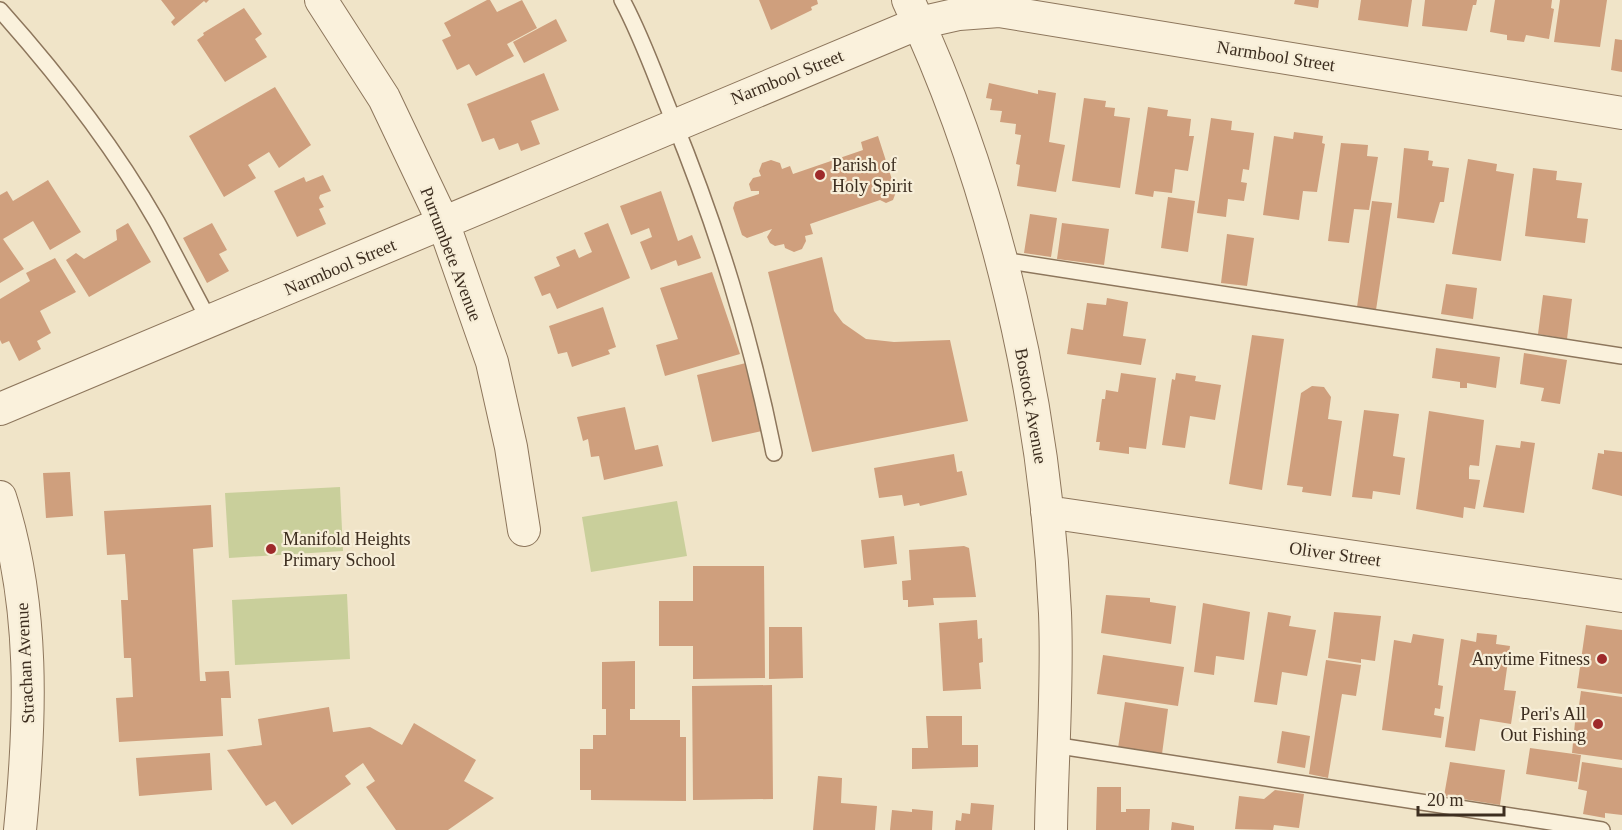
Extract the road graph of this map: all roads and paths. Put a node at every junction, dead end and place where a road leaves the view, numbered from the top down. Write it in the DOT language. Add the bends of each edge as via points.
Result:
graph roads {
  1 [pos="321,0"];
  2 [pos="622,0"];
  3 [pos="0,10"];
  4 [pos="913,11"];
  5 [pos="1622,113"];
  6 [pos="674,123"];
  7 [pos="443,222"];
  8 [pos="1002,260"];
  9 [pos="210,322"];
  10 [pos="1622,356"];
  11 [pos="0,409"];
  12 [pos="774,453"];
  13 [pos="0,497"];
  14 [pos="1047,512"];
  15 [pos="524,530"];
  16 [pos="1622,596"];
  17 [pos="1053,746"];
  18 [pos="20,830"];
  19 [pos="1051,830"];
  20 [pos="1602,830"];
  1 -- 7 [label="street, Purrumbete Avenue" via="384,98"];
  2 -- 6 [label="lane"];
  3 -- 9 [label="lane" via="51,67 104,141 156,220"];
  4 -- 5 [label="street, Narmbool Street" via="999,11"];
  4 -- 6 [label="street, Narmbool Street"];
  4 -- 8 [label="street, Bostock Avenue" via="958,124"];
  6 -- 7 [label="street, Narmbool Street"];
  6 -- 12 [label="lane" via="693,165 739,302"];
  7 -- 9 [label="street, Narmbool Street"];
  7 -- 15 [label="street, Purrumbete Avenue" via="492,362"];
  8 -- 10 [label="lane"];
  8 -- 14 [label="street, Bostock Avenue" via="1035,412"];
  9 -- 11 [label="street, Narmbool Street"];
  13 -- 18 [label="street, Strachan Avenue" via="26,613 29,700"];
  14 -- 16 [label="street, Oliver Street"];
  14 -- 17 [label="street, Bostock Avenue" via="1055,614"];
  17 -- 19 [label="street, Bostock Avenue"];
  17 -- 20 [label="lane"];
}
